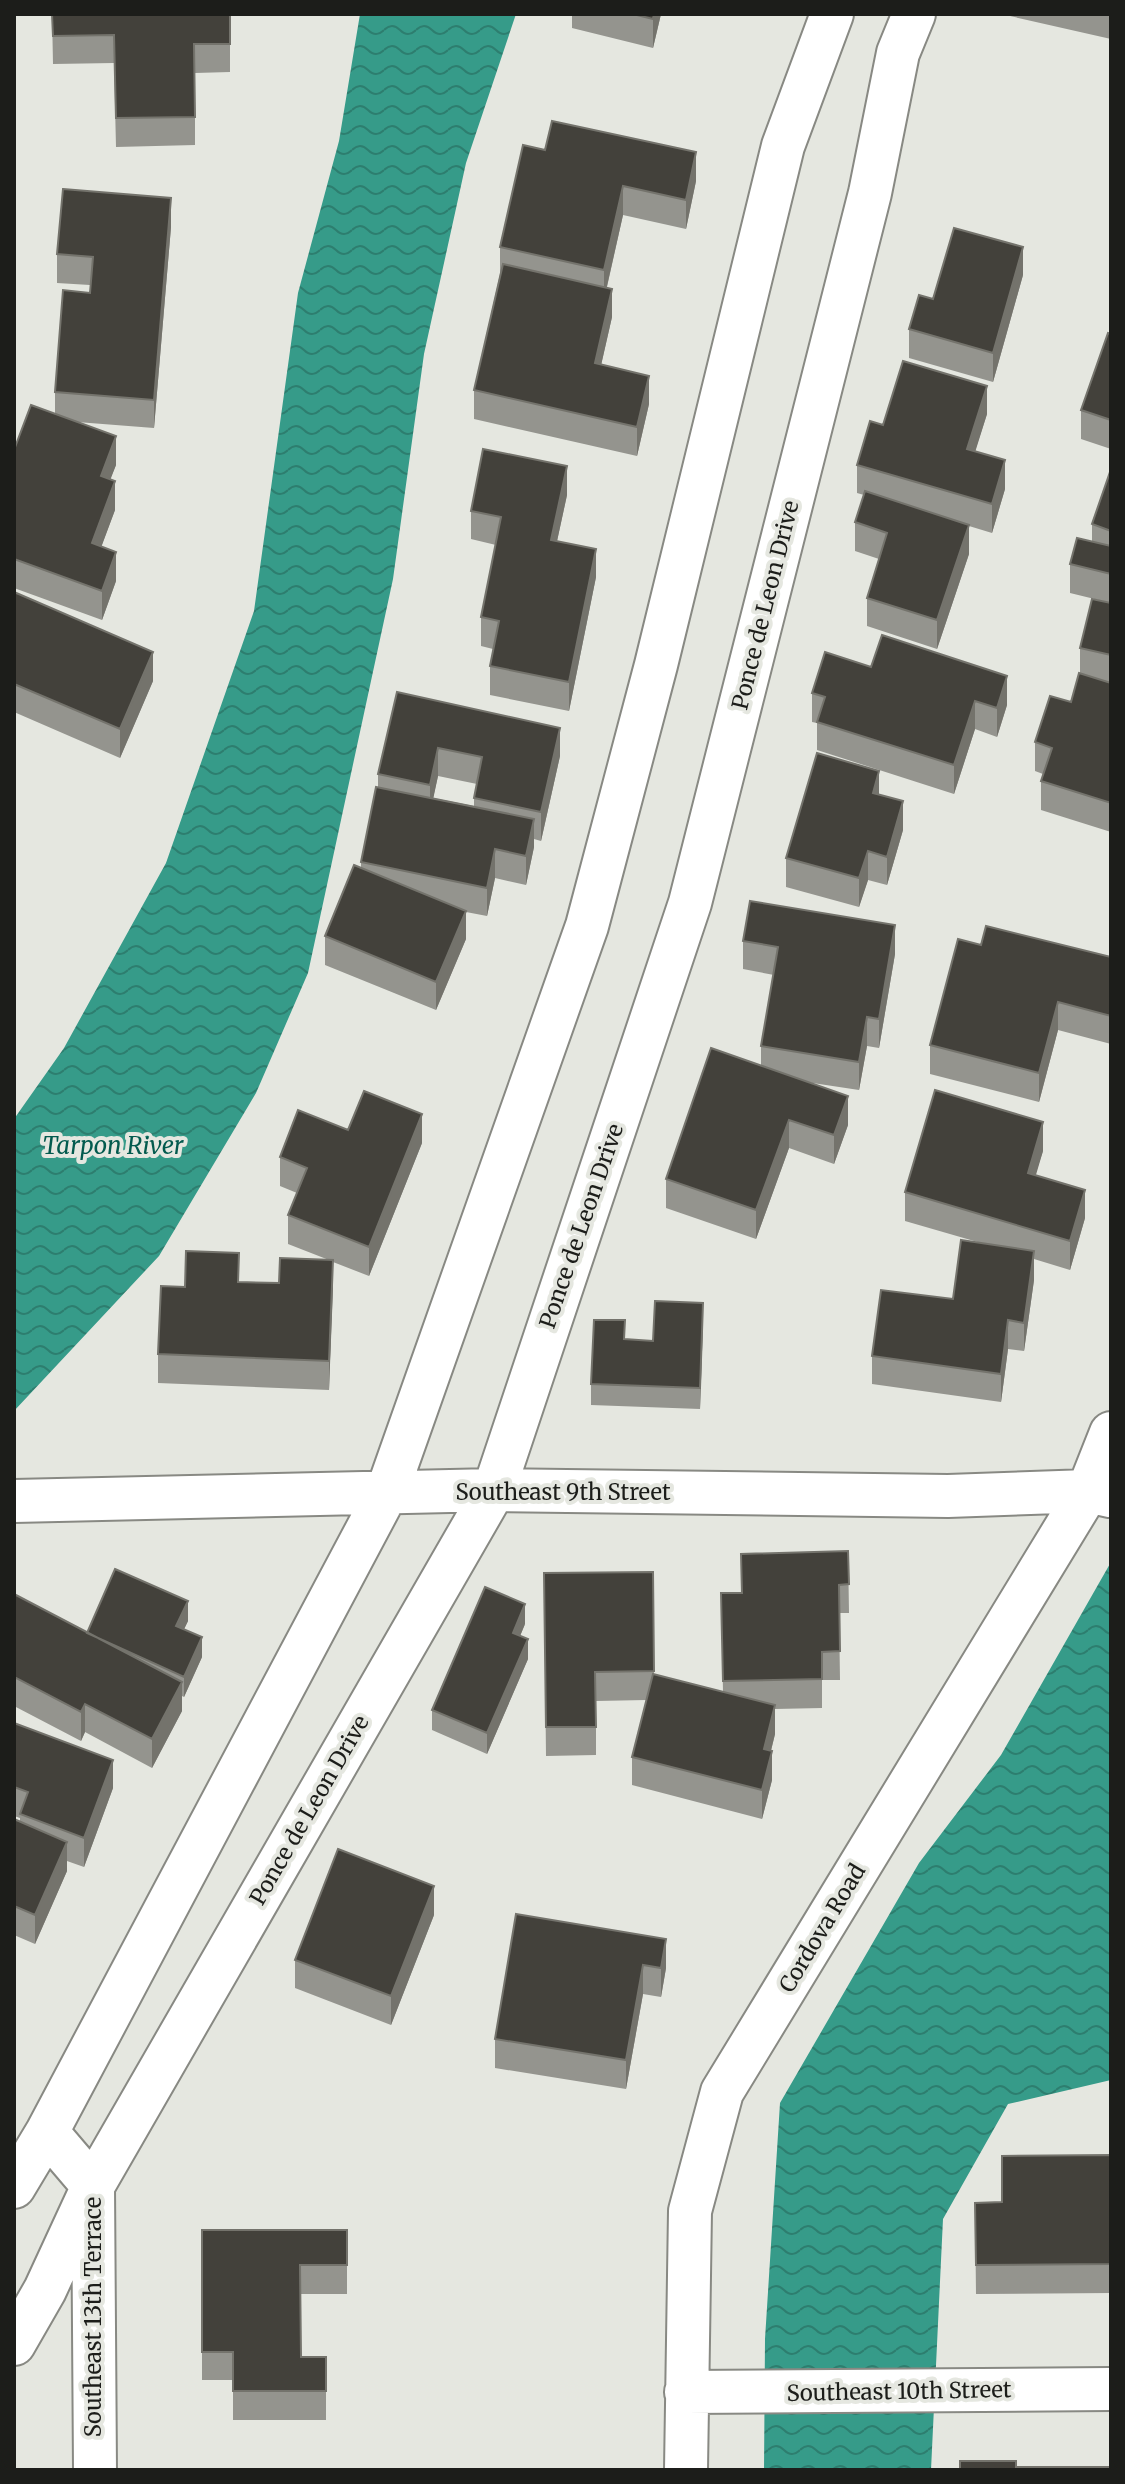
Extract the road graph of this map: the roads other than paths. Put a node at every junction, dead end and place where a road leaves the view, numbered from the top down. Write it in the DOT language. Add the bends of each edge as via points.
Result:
graph roads {
  1 [pos="832,14"];
  2 [pos="914,14"];
  3 [pos="1111,1433"];
  4 [pos="494,1490"];
  5 [pos="387,1492"];
  6 [pos="1099,1493"];
  7 [pos="20,1501"];
  8 [pos="47,2132"];
  9 [pos="93,2186"];
  10 [pos="14,2187"];
  11 [pos="14,2344"];
  12 [pos="1111,2389"];
  13 [pos="686,2392"];
  14 [pos="95,2470"];
  15 [pos="686,2470"];
  1 -- 5 [label="street" via="783,146 587,926"];
  2 -- 4 [label="street, Ponce de Leon Drive" via="898,53 870,193 690,903"];
  3 -- 6 [label="street, Cordova Road"];
  4 -- 5 [label="street, Southeast 9th Street"];
  4 -- 6 [label="street, Southeast 9th Street"];
  4 -- 9 [label="street, Ponce de Leon Drive"];
  5 -- 7 [label="street, Southeast 9th Street"];
  5 -- 8 [label="street"];
  6 -- 13 [label="street, Cordova Road" via="722,2092 690,2211"];
  8 -- 9 [label="street, Southeast 13th Terrace"];
  8 -- 10 [label="street"];
  9 -- 11 [label="street, Ponce de Leon Drive"];
  9 -- 14 [label="street, Southeast 13th Terrace"];
  12 -- 13 [label="street, Southeast 10th Street"];
  13 -- 15 [label="street, Cordova Road"];
}
